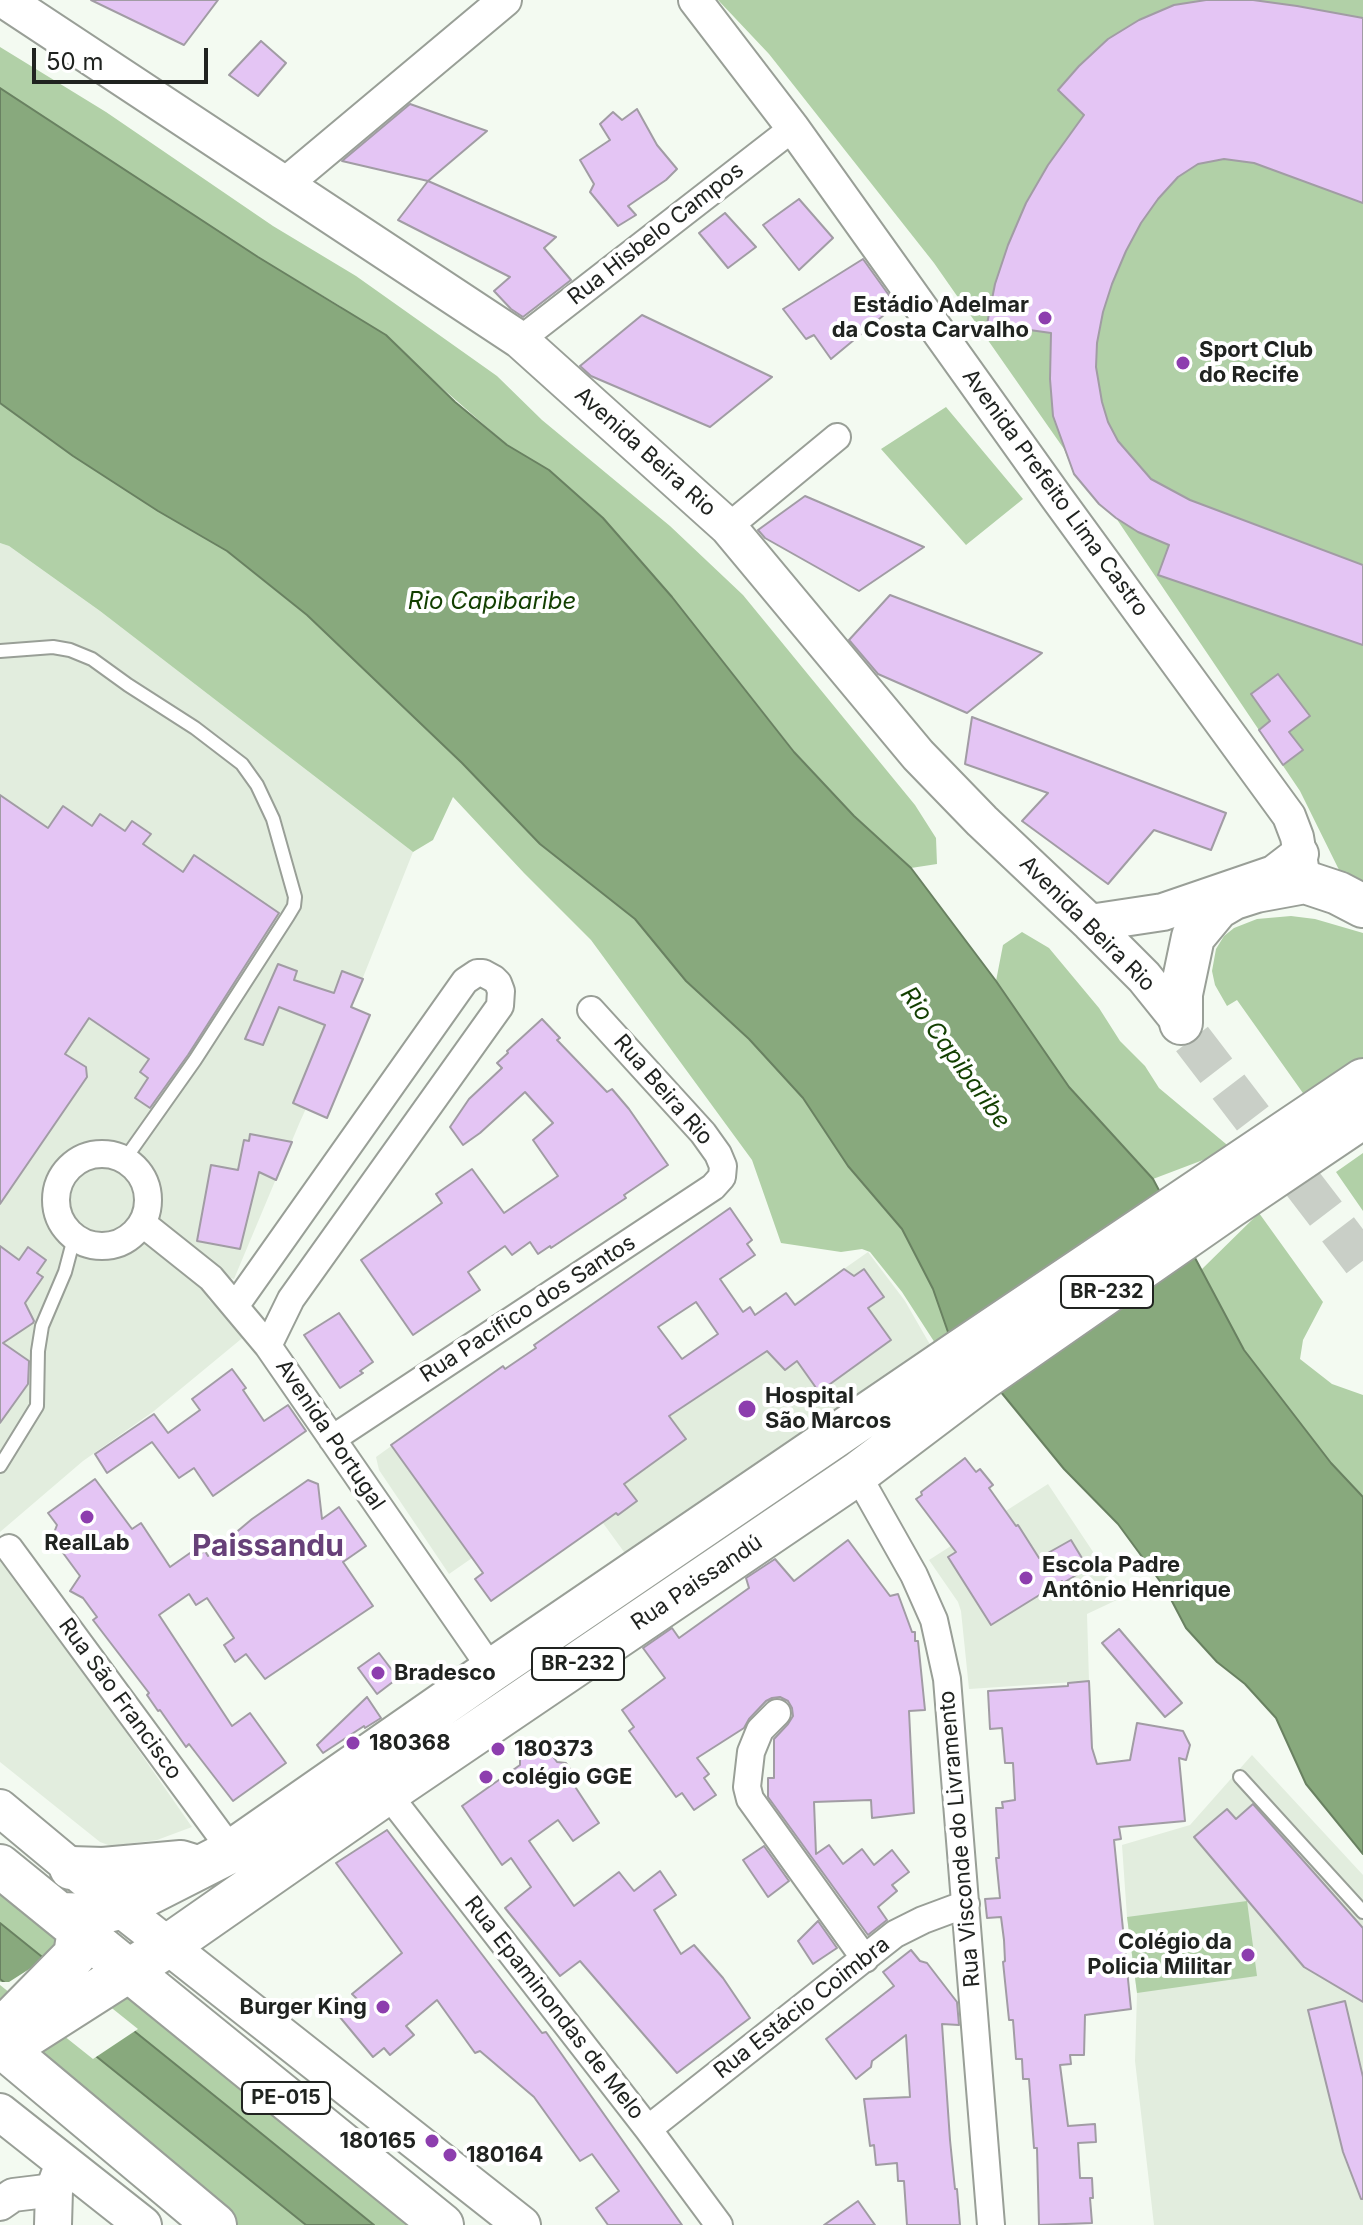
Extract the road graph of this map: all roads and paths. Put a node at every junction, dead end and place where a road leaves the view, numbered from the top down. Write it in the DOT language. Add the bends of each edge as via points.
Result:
graph roads {
  1 [pos="5,0"];
  2 [pos="505,0"];
  3 [pos="695,0"];
  4 [pos="793,128"];
  5 [pos="284,185"];
  6 [pos="520,340"];
  7 [pos="837,437"];
  8 [pos="728,527"];
  9 [pos="0,651"];
  10 [pos="1302,868"];
  11 [pos="1363,906"];
  12 [pos="1090,923"];
  13 [pos="591,1010"];
  14 [pos="1181,1023"];
  15 [pos="1363,1080"];
  16 [pos="1363,1117"];
  17 [pos="125,1159"];
  18 [pos="722,1177"];
  19 [pos="1220,1195"];
  20 [pos="142,1223"];
  21 [pos="74,1238"];
  22 [pos="236,1305"];
  23 [pos="268,1346"];
  24 [pos="972,1365"];
  25 [pos="332,1439"];
  26 [pos="0,1466"];
  27 [pos="857,1474"];
  28 [pos="9,1548"];
  29 [pos="492,1670"];
  30 [pos="777,1713"];
  31 [pos="1240,1777"];
  32 [pos="387,1793"];
  33 [pos="0,1808"];
  34 [pos="215,1859"];
  35 [pos="1,1865"];
  36 [pos="71,1868"];
  37 [pos="966,1904"];
  38 [pos="120,1908"];
  39 [pos="1363,1912"];
  40 [pos="71,1933"];
  41 [pos="169,1945"];
  42 [pos="865,1959"];
  43 [pos="120,1977"];
  44 [pos="6,2041"];
  45 [pos="0,2112"];
  46 [pos="648,2129"];
  47 [pos="57,2193"];
  48 [pos="0,2204"];
  49 [pos="143,2225"];
  50 [pos="215,2225"];
  51 [pos="442,2225"];
  52 [pos="522,2225"];
  53 [pos="719,2225"];
  54 [pos="991,2225"];
  1 -- 5 [label="main road, Avenida Beira Rio"];
  2 -- 5 [label="street"];
  3 -- 4 [label="street, Avenida Prefeito Lima Castro"];
  4 -- 6 [label="street, Rua Hisbelo Campos"];
  4 -- 10 [label="street, Avenida Prefeito Lima Castro" via="1289,816"];
  5 -- 6 [label="main road, Avenida Beira Rio"];
  6 -- 8 [label="main road, Avenida Beira Rio"];
  7 -- 8 [label="street"];
  8 -- 12 [label="main road, Avenida Beira Rio" via="918,755"];
  9 -- 17 [label="lane" via="53,647 92,659 242,764 273,819 295,897 195,1060"];
  10 -- 11 [label="highway"];
  10 -- 12 [label="main road" via="1163,912"];
  10 -- 14 [label="highway" via="1217,908 1193,937 1181,994"];
  12 -- 14 [label="main road, Avenida Beira Rio"];
  13 -- 18 [label="street, Rua Beira Rio" via="703,1133 718,1154"];
  15 -- 19 [label="highway, BR-232"];
  16 -- 19 [label="highway, BR-232"];
  17 -- 20 [label="street" via="145,1182 148,1198"];
  17 -- 21 [label="street" via="94,1154 67,1169 55,1197 63,1227"];
  18 -- 25 [label="street, Rua Pacífico dos Santos"];
  19 -- 24 [label="highway, BR-232"];
  20 -- 21 [label="street" via="109,1246"];
  20 -- 22 [label="street, Avenida Portugal" via="200,1268"];
  21 -- 26 [label="lane" via="42,1326 37,1406"];
  22 -- 23 [label="street, Avenida Portugal"];
  22 -- 23 [label="street" via="465,981 477,973 494,979 501,991 500,1006 291,1299"];
  23 -- 25 [label="street, Avenida Portugal"];
  24 -- 27 [label="highway, Rua Paissandú / BR-232"];
  24 -- 29 [label="highway, Rua Paissandú / BR-232"];
  25 -- 29 [label="street, Avenida Portugal"];
  27 -- 32 [label="highway, Rua Paissandú / BR-232"];
  27 -- 37 [label="street, Rua Visconde do Livramento" via="934,1620 947,1679"];
  28 -- 34 [label="street, Rua São Francisco"];
  29 -- 34 [label="highway, Rua Paissandú / BR-232"];
  30 -- 42 [label="street" via="760,1730 751,1752 750,1799"];
  31 -- 39 [label="lane"];
  32 -- 41 [label="highway, Rua Paissandú / BR-232"];
  32 -- 46 [label="street, Rua Epaminondas de Melo"];
  33 -- 36 [label="main road"];
  34 -- 36 [label="highway"];
  34 -- 38 [label="highway, BR-232"];
  35 -- 40 [label="highway, PE-015"];
  36 -- 38 [label="main road"];
  37 -- 42 [label="street, Rua Estácio Coimbra" via="895,1934"];
  37 -- 54 [label="street, Rua Visconde do Livramento"];
  38 -- 40 [label="highway, BR-232" via="92,1915"];
  38 -- 41 [label="main road"];
  40 -- 43 [label="highway, PE-015"];
  40 -- 44 [label="highway"];
  41 -- 43 [label="highway, BR-232"];
  41 -- 52 [label="main road"];
  42 -- 46 [label="street, Rua Estácio Coimbra"];
  43 -- 44 [label="highway, BR-232"];
  43 -- 51 [label="highway, PE-015" via="183,2013"];
  44 -- 50 [label="highway"];
  45 -- 47 [label="main road"];
  46 -- 53 [label="street, Rua Epaminondas de Melo"];
  47 -- 48 [label="street" via="13,2195"];
  47 -- 49 [label="main road"];
}
